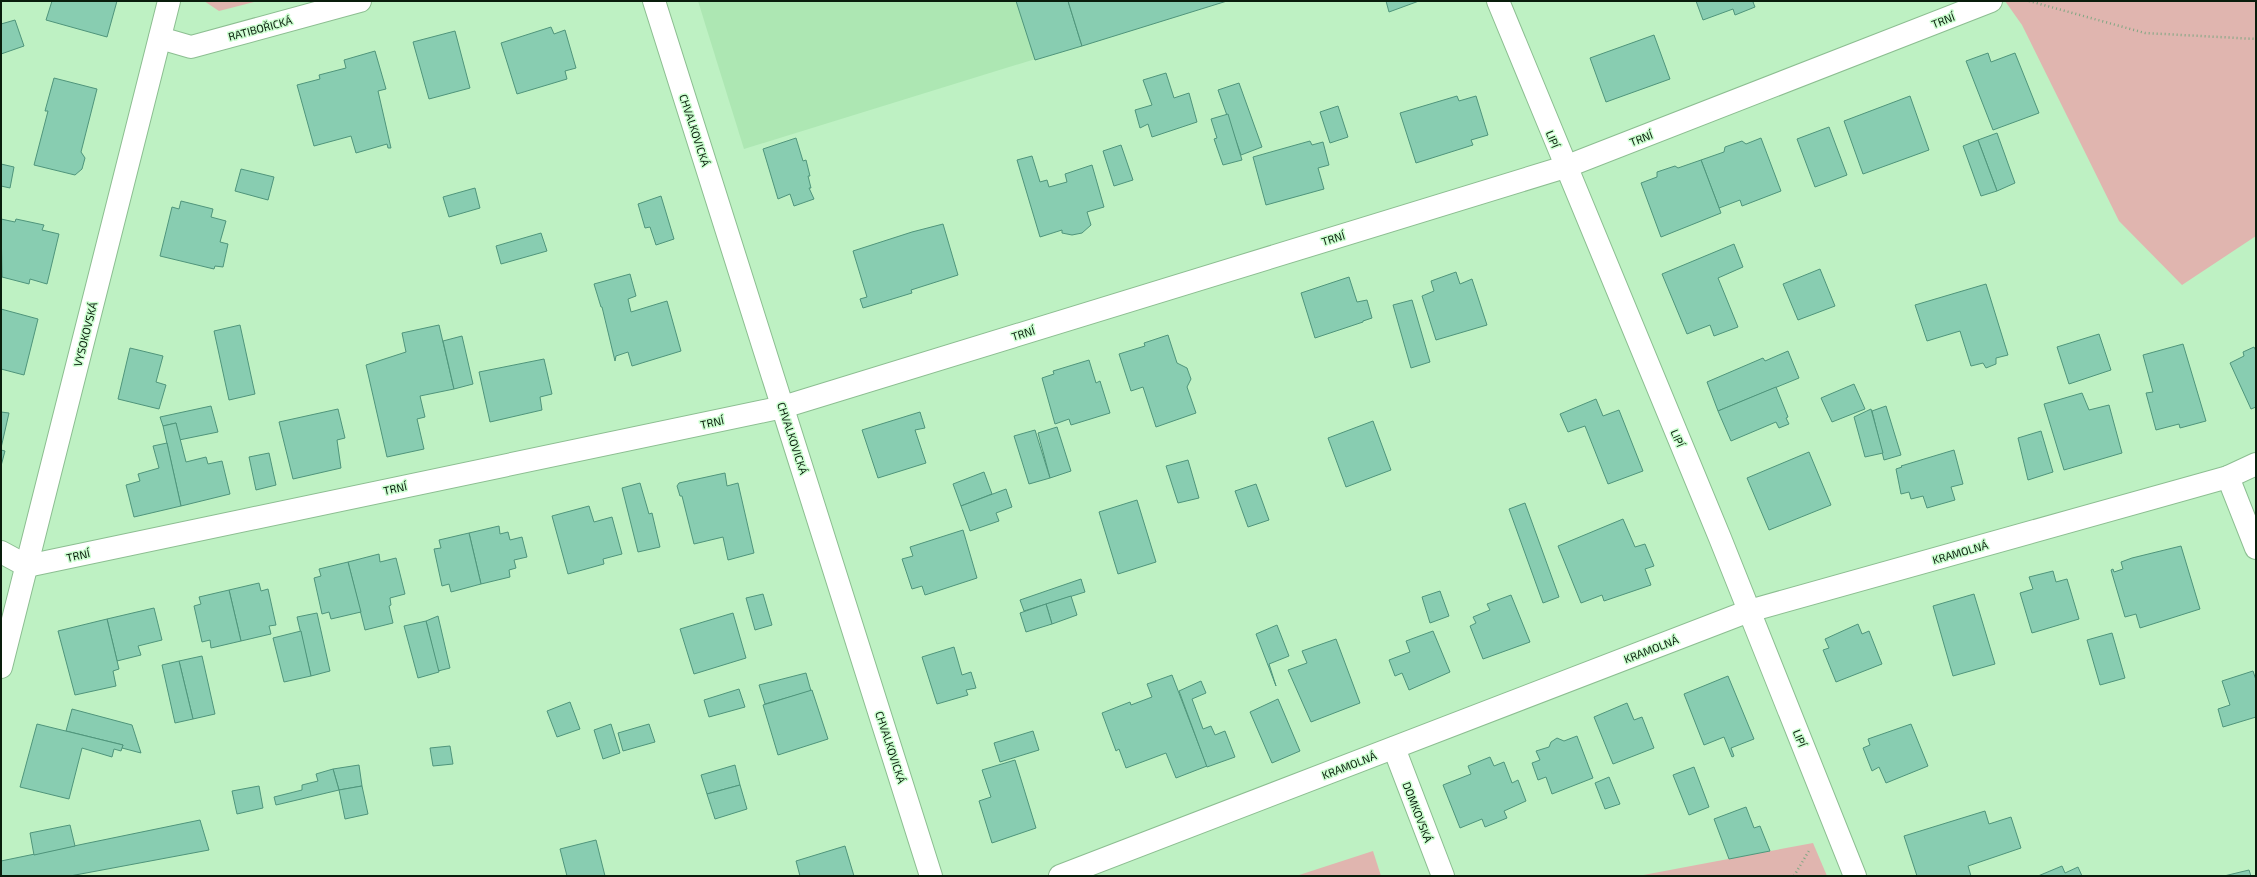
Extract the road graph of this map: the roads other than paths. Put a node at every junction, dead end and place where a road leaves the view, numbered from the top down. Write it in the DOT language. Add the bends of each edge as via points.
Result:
graph roads {
  1 [pos="169,1"];
  2 [pos="360,1"];
  3 [pos="654,1"];
  4 [pos="1498,1"];
  5 [pos="1991,1"];
  6 [pos="160,38"];
  7 [pos="1565,167"];
  8 [pos="783,407"];
  9 [pos="2256,464"];
  10 [pos="2228,477"];
  11 [pos="2256,548"];
  12 [pos="1,552"];
  13 [pos="26,566"];
  14 [pos="1749,611"];
  15 [pos="1,667"];
  16 [pos="1394,748"];
  17 [pos="931,876"];
  18 [pos="1060,876"];
  19 [pos="1443,876"];
  20 [pos="1855,876"];
  1 -- 6 [label="street, VYSOKOVSKÁ"];
  2 -- 6 [label="street, RATIBOŘICKÁ" via="191,47"];
  3 -- 8 [label="street, CHVALKOVICKÁ"];
  4 -- 7 [label="street, LIPÍ"];
  5 -- 7 [label="street, TRNÍ"];
  6 -- 13 [label="street, VYSOKOVSKÁ"];
  7 -- 8 [label="street, TRNÍ"];
  7 -- 14 [label="street, LIPÍ"];
  8 -- 13 [label="street, TRNÍ"];
  8 -- 17 [label="street, CHVALKOVICKÁ"];
  9 -- 10 [label="street, KRAMOLNÁ"];
  10 -- 11 [label="street"];
  10 -- 14 [label="street, KRAMOLNÁ"];
  12 -- 13 [label="street"];
  13 -- 15 [label="street, VYSOKOVSKÁ"];
  14 -- 16 [label="street, KRAMOLNÁ"];
  14 -- 20 [label="street, LIPÍ"];
  16 -- 18 [label="street, KRAMOLNÁ"];
  16 -- 19 [label="street, DOMKOVSKÁ"];
}
